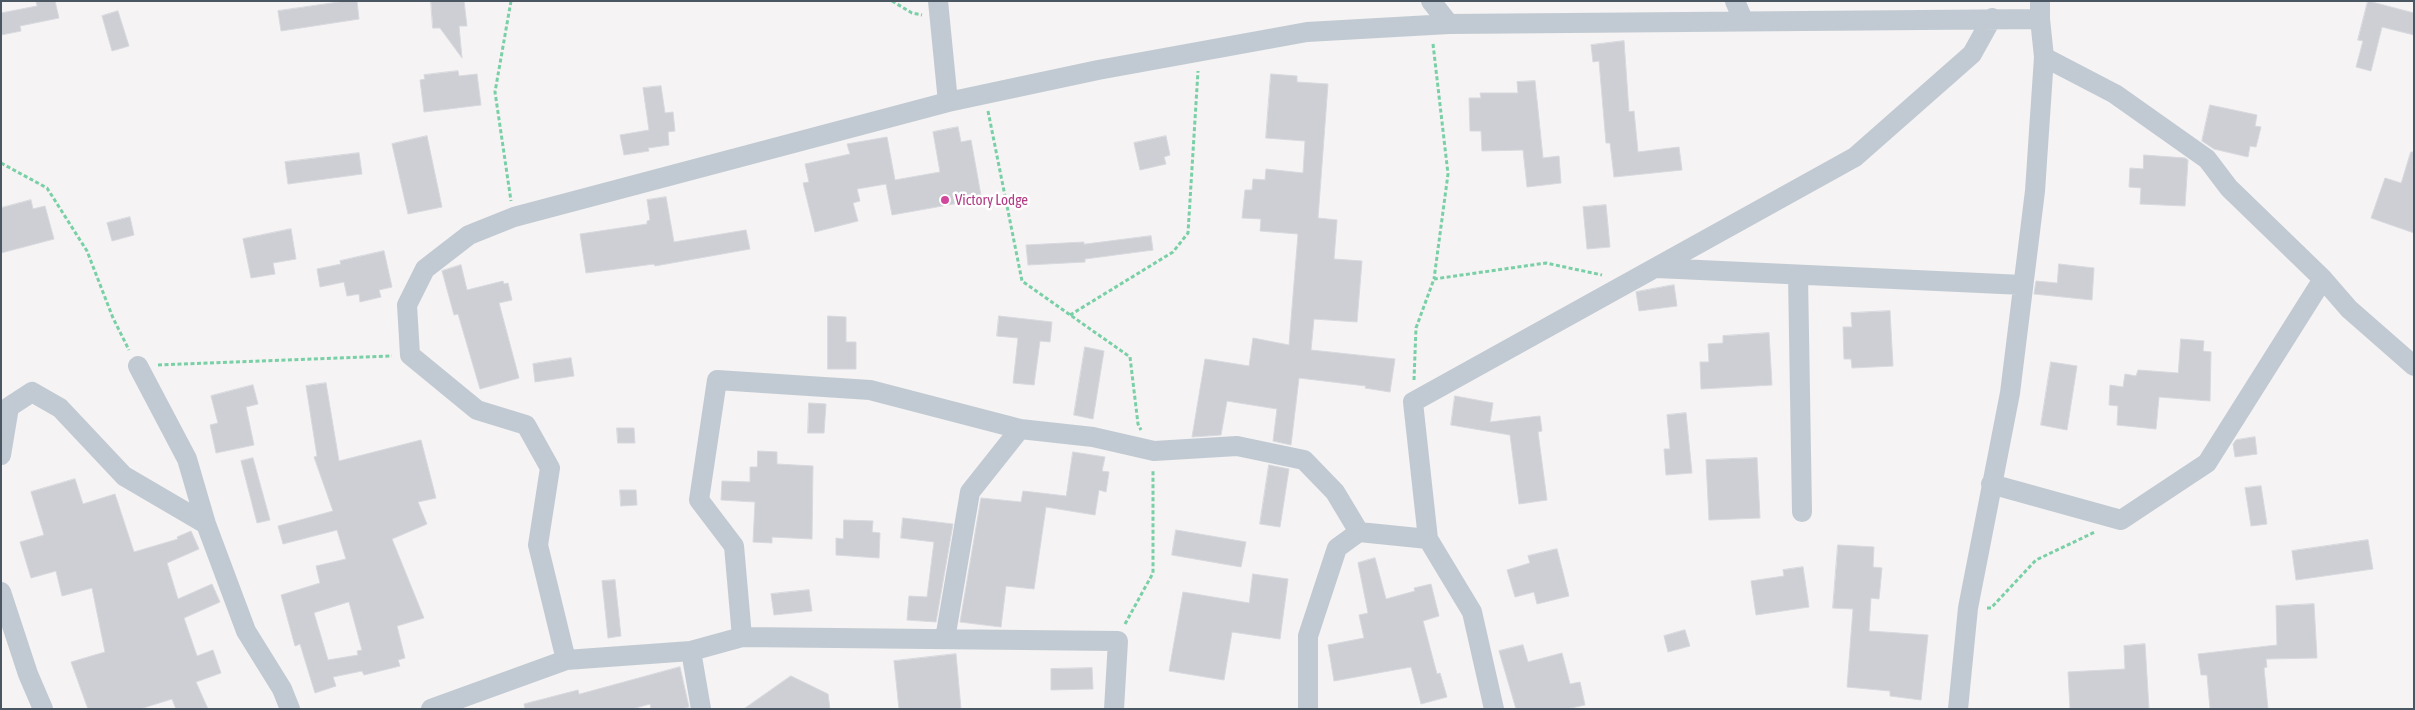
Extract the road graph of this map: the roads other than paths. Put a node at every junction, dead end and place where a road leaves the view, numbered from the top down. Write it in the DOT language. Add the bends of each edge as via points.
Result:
graph roads {
  1 [pos="1431,1"];
  2 [pos="1735,1"];
  3 [pos="939,10"];
  4 [pos="2040,10"];
  5 [pos="1992,18"];
  6 [pos="1743,20"];
  7 [pos="1440,25"];
  8 [pos="2044,57"];
  9 [pos="948,102"];
  10 [pos="1657,268"];
  11 [pos="1798,274"];
  12 [pos="2322,280"];
  13 [pos="2024,285"];
  14 [pos="138,366"];
  15 [pos="2414,366"];
  16 [pos="1020,430"];
  17 [pos="1,455"];
  18 [pos="1991,484"];
  19 [pos="1802,512"];
  20 [pos="206,524"];
  21 [pos="1359,532"];
  22 [pos="1428,539"];
  23 [pos="1,592"];
  24 [pos="742,637"];
  25 [pos="945,639"];
  26 [pos="692,651"];
  27 [pos="566,660"];
  28 [pos="43,709"];
  29 [pos="290,709"];
  30 [pos="431,709"];
  31 [pos="701,709"];
  32 [pos="1114,709"];
  33 [pos="1308,709"];
  34 [pos="1494,709"];
  35 [pos="1958,709"];
  1 -- 7 [label="street"];
  2 -- 6 [label="street"];
  3 -- 9 [label="street"];
  4 -- 5 [label="street"];
  4 -- 8 [label="street"];
  5 -- 6 [label="street"];
  5 -- 10 [label="street" via="1972,54 1855,157"];
  6 -- 7 [label="street"];
  7 -- 9 [label="street" via="1308,32"];
  8 -- 12 [label="street" via="2115,94 2207,159 2230,188"];
  8 -- 13 [label="street" via="2035,191"];
  9 -- 27 [label="street" via="514,217 469,235 425,269 407,305 410,355 477,410 526,425 550,468 538,545"];
  10 -- 11 [label="street"];
  10 -- 22 [label="street" via="1413,402"];
  11 -- 13 [label="street"];
  11 -- 19 [label="street"];
  12 -- 15 [label="street" via="2349,309"];
  12 -- 18 [label="street" via="2207,463 2121,520"];
  13 -- 18 [label="street" via="2010,393"];
  14 -- 20 [label="street" via="187,459"];
  16 -- 21 [label="street" via="1093,437 1154,451 1237,446 1304,460 1335,492"];
  16 -- 24 [label="street" via="870,390 717,380 699,500 734,546"];
  16 -- 25 [label="street" via="970,492"];
  17 -- 20 [label="street" via="9,407 32,392 60,408 124,476"];
  18 -- 35 [label="street" via="1968,608"];
  20 -- 29 [label="street" via="246,631 282,689"];
  21 -- 22 [label="street"];
  21 -- 33 [label="street" via="1337,548 1308,636"];
  22 -- 34 [label="street" via="1472,612"];
  23 -- 28 [label="street"];
  24 -- 25 [label="street"];
  24 -- 26 [label="street"];
  25 -- 32 [label="street" via="1118,641"];
  26 -- 27 [label="street"];
  26 -- 31 [label="street"];
  27 -- 30 [label="street"];
}
